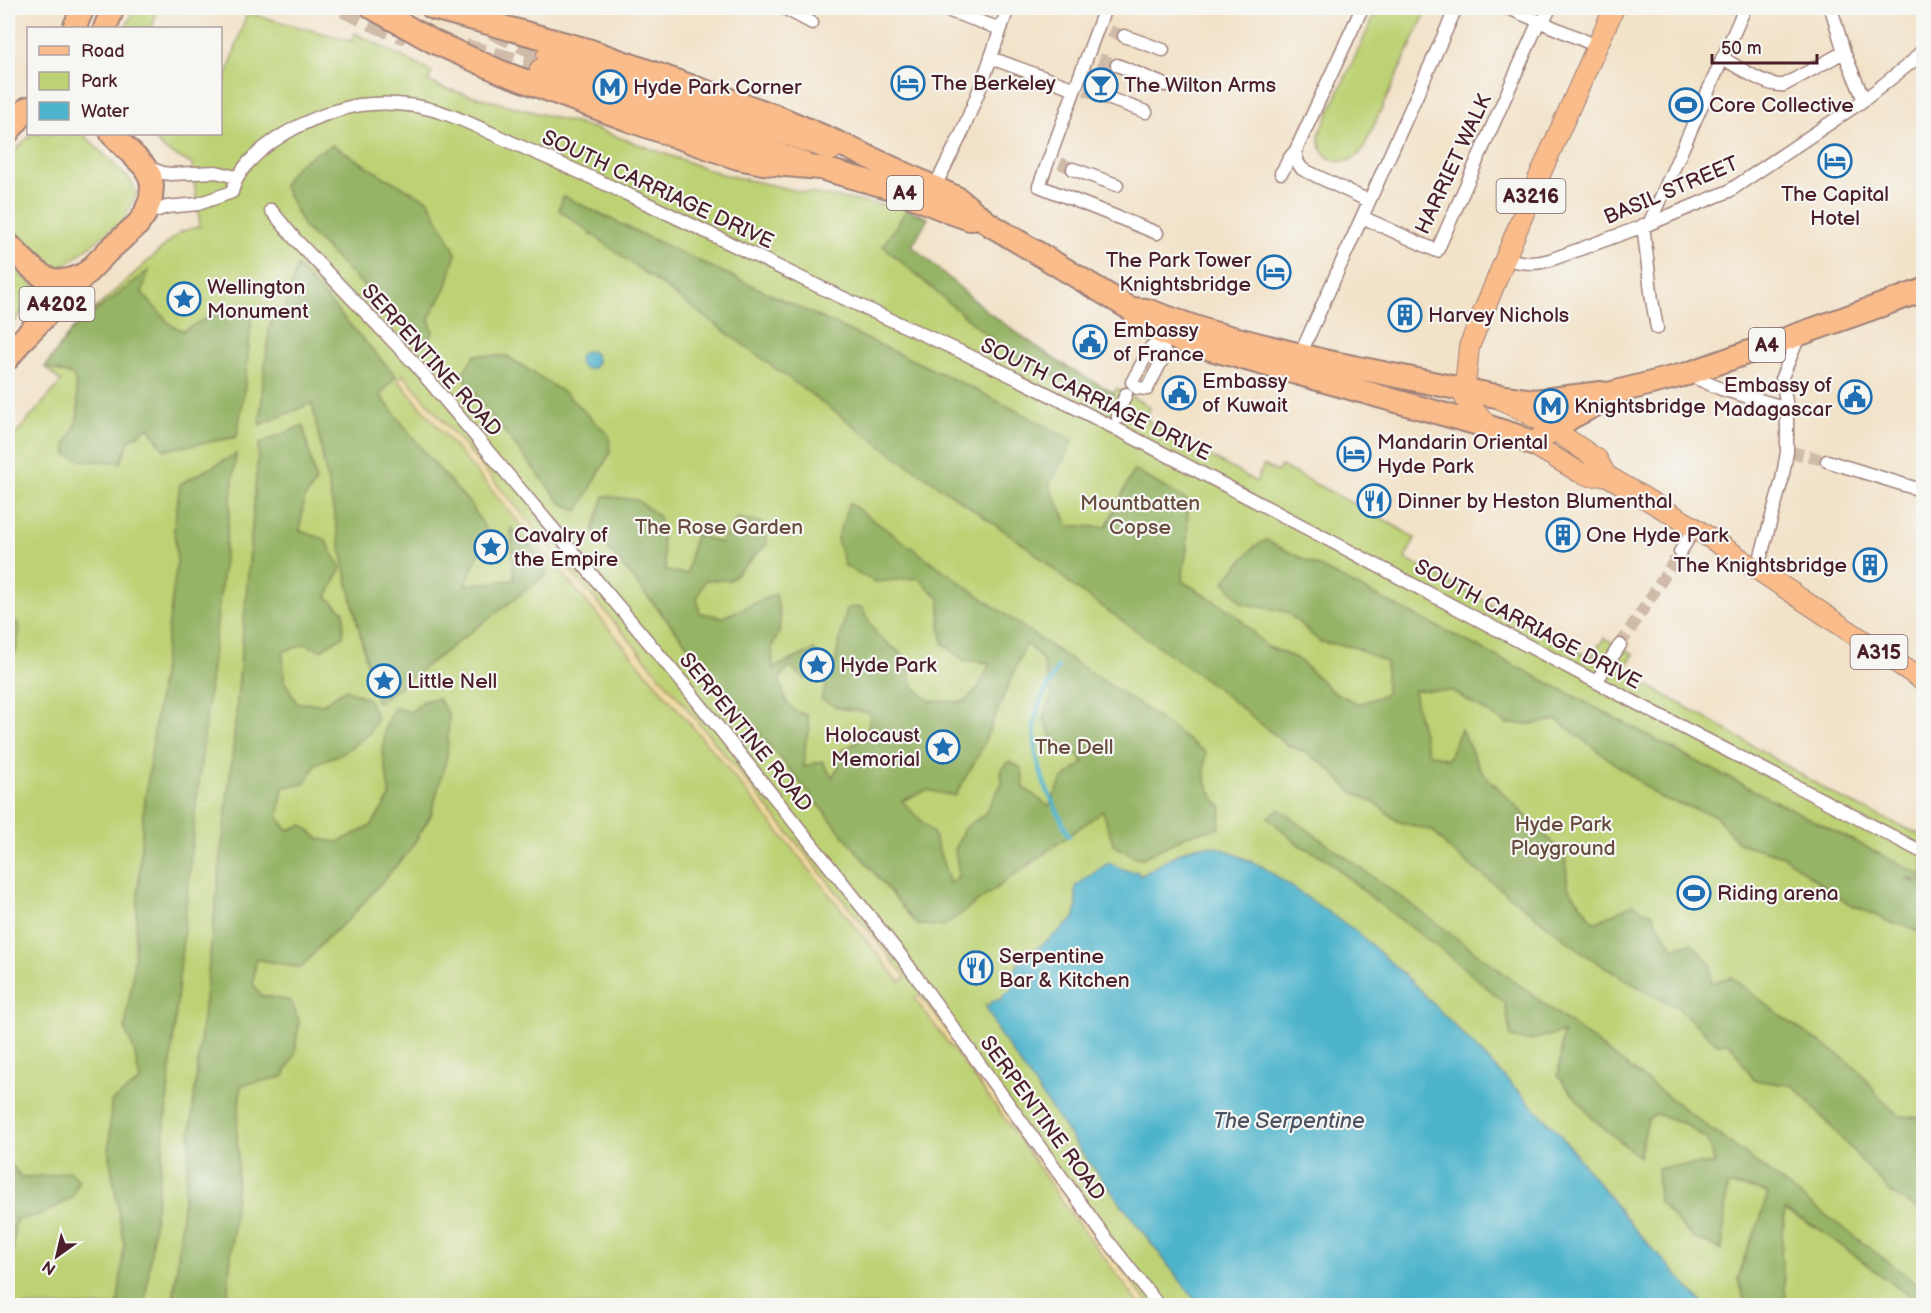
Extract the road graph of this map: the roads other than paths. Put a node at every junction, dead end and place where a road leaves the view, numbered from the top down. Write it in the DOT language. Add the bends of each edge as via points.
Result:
graph roads {
  1 [pos="82,8"];
  2 [pos="113,8"];
  3 [pos="373,8"];
  4 [pos="433,8"];
  5 [pos="784,8"];
  6 [pos="941,8"];
  7 [pos="1008,8"];
  8 [pos="1105,8"];
  9 [pos="1362,8"];
  10 [pos="1456,8"];
  11 [pos="1508,8"];
  12 [pos="1550,8"];
  13 [pos="1614,8"];
  14 [pos="1745,8"];
  15 [pos="1831,8"];
  16 [pos="1541,22"];
  17 [pos="812,23"];
  18 [pos="74,27"];
  19 [pos="105,27"];
  20 [pos="1001,29"];
  21 [pos="1124,36"];
  22 [pos="1597,46"];
  23 [pos="1162,50"];
  24 [pos="1844,52"];
  25 [pos="1921,56"];
  26 [pos="991,58"];
  27 [pos="1722,58"];
  28 [pos="1117,65"];
  29 [pos="1165,85"];
  30 [pos="1079,89"];
  31 [pos="1102,96"];
  32 [pos="1864,100"];
  33 [pos="27,109"];
  34 [pos="1146,112"];
  35 [pos="16,124"];
  36 [pos="113,135"];
  37 [pos="1295,152"];
  38 [pos="144,166"];
  39 [pos="820,168"];
  40 [pos="1073,168"];
  41 [pos="893,170"];
  42 [pos="1283,171"];
  43 [pos="236,177"];
  44 [pos="1117,185"];
  45 [pos="934,188"];
  46 [pos="1369,201"];
  47 [pos="271,210"];
  48 [pos="145,214"];
  49 [pos="1361,219"];
  50 [pos="989,224"];
  51 [pos="1646,224"];
  52 [pos="1156,233"];
  53 [pos="8,244"];
  54 [pos="1504,258"];
  55 [pos="87,272"];
  56 [pos="1923,290"];
  57 [pos="1131,309"];
  58 [pos="1657,328"];
  59 [pos="1800,334"];
  60 [pos="1300,355"];
  61 [pos="8,358"];
  62 [pos="1687,374"];
  63 [pos="1464,389"];
  64 [pos="1126,394"];
  65 [pos="1608,394"];
  66 [pos="1491,396"];
  67 [pos="1787,408"];
  68 [pos="1429,410"];
  69 [pos="1118,418"];
  70 [pos="1489,427"];
  71 [pos="1554,430"];
  72 [pos="1532,444"];
  73 [pos="1827,461"];
  74 [pos="1606,475"];
  75 [pos="1923,491"];
  76 [pos="1695,528"];
  77 [pos="1680,552"];
  78 [pos="1757,570"];
  79 [pos="1620,645"];
  80 [pos="1923,681"];
  81 [pos="1596,682"];
  82 [pos="1923,853"];
  83 [pos="1159,1305"];
  1 -- 18 [label="highway"];
  2 -- 19 [label="highway"];
  3 -- 39 [label="highway, A4" via="434,42 501,72 632,121 738,158"];
  4 -- 41 [label="highway, A4" via="588,50 756,109"];
  5 -- 17 [label="street"];
  6 -- 20 [label="street"];
  7 -- 20 [label="street"];
  8 -- 30 [label="street" via="1104,29"];
  9 -- 37 [label="street"];
  10 -- 46 [label="street"];
  11 -- 16 [label="street"];
  12 -- 16 [label="street, HARRIET WALK"];
  13 -- 22 [label="main road, A3216"];
  14 -- 27 [label="street"];
  15 -- 24 [label="street"];
  16 -- 22 [label="street"];
  16 -- 49 [label="street, HARRIET WALK" via="1437,250"];
  20 -- 26 [label="street"];
  21 -- 23 [label="street"];
  22 -- 54 [label="main road, A3216"];
  24 -- 27 [label="street" via="1784,85 1768,82"];
  24 -- 32 [label="street"];
  25 -- 32 [label="street, BASIL STREET"];
  26 -- 30 [label="street"];
  26 -- 45 [label="street" via="961,135"];
  27 -- 51 [label="street"];
  28 -- 29 [label="street"];
  30 -- 52 [label="street" via="1055,161 1039,186"];
  31 -- 34 [label="street"];
  32 -- 51 [label="street, BASIL STREET" via="1729,191"];
  33 -- 35 [label="highway"];
  36 -- 38 [label="highway"];
  37 -- 42 [label="street"];
  37 -- 46 [label="street" via="1302,169"];
  38 -- 43 [label="street" via="171,174 216,172"];
  38 -- 48 [label="highway, A4202" via="152,184"];
  39 -- 41 [label="main road, A4" via="543,62"];
  39 -- 50 [label="highway, A4" via="895,189"];
  40 -- 44 [label="street"];
  41 -- 45 [label="highway, A4"];
  43 -- 48 [label="street, SOUTH CARRIAGE DRIVE" via="232,192 225,195"];
  43 -- 81 [label="street, SOUTH CARRIAGE DRIVE" via="258,154 292,129 332,112 361,105 398,104 458,118 565,164 1020,380"];
  45 -- 50 [label="highway, A4" via="957,198"];
  46 -- 49 [label="street"];
  47 -- 83 [label="street, SERPENTINE ROAD" via="414,363 682,682 902,957 1105,1237"];
  48 -- 55 [label="highway, A4202"];
  49 -- 60 [label="street"];
  50 -- 57 [label="highway, A4"];
  51 -- 54 [label="street, BASIL STREET" via="1539,263"];
  51 -- 58 [label="street"];
  53 -- 55 [label="highway, A4202" via="51,280 75,279"];
  54 -- 63 [label="main road, A3216" via="1469,347"];
  55 -- 61 [label="highway, A4202"];
  56 -- 59 [label="highway, A4"];
  57 -- 60 [label="highway, A4"];
  57 -- 68 [label="highway, A4" via="1163,340"];
  59 -- 62 [label="highway, A4"];
  59 -- 67 [label="street" via="1782,377"];
  60 -- 63 [label="highway, A4"];
  62 -- 65 [label="highway, A4"];
  62 -- 67 [label="street" via="1720,389"];
  63 -- 66 [label="highway, A4"];
  63 -- 68 [label="highway" via="1456,398"];
  63 -- 70 [label="main road" via="1467,402"];
  64 -- 69 [label="street"];
  65 -- 66 [label="highway, A4" via="1534,400"];
  65 -- 71 [label="highway, A4" via="1603,401"];
  66 -- 71 [label="main road, A315"];
  67 -- 78 [label="street" via="1789,452"];
  68 -- 70 [label="highway, A4"];
  70 -- 72 [label="highway, A4"];
  71 -- 72 [label="highway, A4"];
  71 -- 74 [label="main road, A315" via="1597,459"];
  72 -- 74 [label="main road, A315" via="1579,472"];
  73 -- 75 [label="street"];
  74 -- 76 [label="main road, A315"];
  76 -- 77 [label="street"];
  76 -- 78 [label="main road, A315"];
  78 -- 80 [label="main road, A315"];
  79 -- 81 [label="street"];
  81 -- 82 [label="street, SOUTH CARRIAGE DRIVE"];
}
